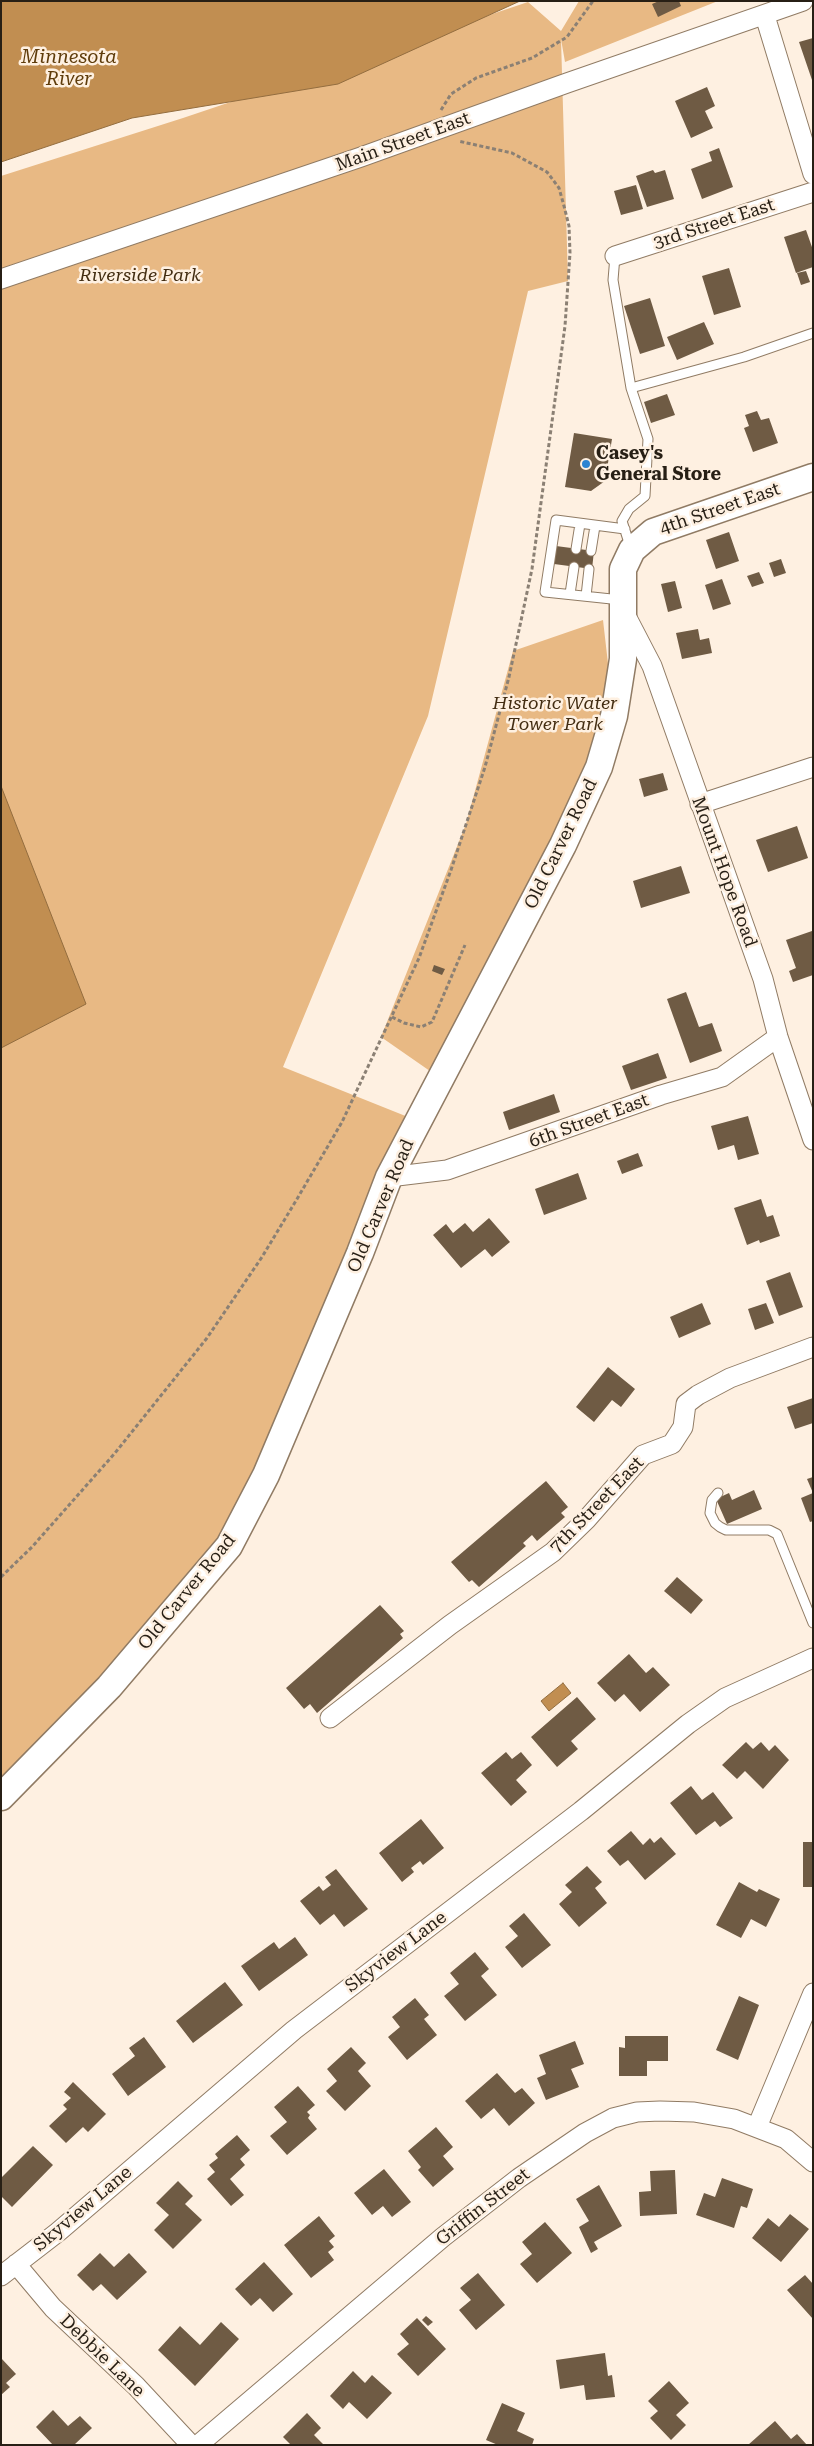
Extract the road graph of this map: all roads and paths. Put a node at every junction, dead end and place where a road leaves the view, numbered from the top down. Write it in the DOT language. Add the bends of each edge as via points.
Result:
graph roads {
  1 [pos="593,1"];
  2 [pos="803,1"];
  3 [pos="765,16"];
  4 [pos="443,128"];
  5 [pos="813,174"];
  6 [pos="813,192"];
  7 [pos="615,256"];
  8 [pos="1,279"];
  9 [pos="813,333"];
  10 [pos="632,388"];
  11 [pos="813,477"];
  12 [pos="580,524"];
  13 [pos="595,526"];
  14 [pos="628,540"];
  15 [pos="576,549"];
  16 [pos="591,551"];
  17 [pos="574,567"];
  18 [pos="590,569"];
  19 [pos="570,594"];
  20 [pos="586,596"];
  21 [pos="622,604"];
  22 [pos="813,767"];
  23 [pos="700,804"];
  24 [pos="465,945"];
  25 [pos="392,1017"];
  26 [pos="778,1037"];
  27 [pos="813,1140"];
  28 [pos="389,1177"];
  29 [pos="813,1348"];
  30 [pos="718,1493"];
  31 [pos="1,1577"];
  32 [pos="813,1623"];
  33 [pos="813,1658"];
  34 [pos="330,1718"];
  35 [pos="1,1797"];
  36 [pos="813,1993"];
  37 [pos="757,2126"];
  38 [pos="813,2162"];
  39 [pos="16,2264"];
  40 [pos="1,2276"];
  41 [pos="191,2445"];
  42 [pos="198,2445"];
  1 -- 4 [label="path" via="567,37 532,58 476,78 451,94 444,102 438,119"];
  2 -- 3 [label="street, Main Street East"];
  3 -- 4 [label="street, Main Street East"];
  3 -- 5 [label="street"];
  4 -- 8 [label="street, Main Street East"];
  4 -- 25 [label="path" via="452,140 512,153 546,172 558,188 569,226 566,326 533,560 510,677 486,767 451,870 419,958"];
  6 -- 7 [label="street, 3rd Street East"];
  7 -- 10 [label="lane" via="613,280"];
  9 -- 10 [label="lane" via="744,357"];
  10 -- 14 [label="lane" via="648,439 644,496 629,509 622,521"];
  11 -- 14 [label="street, 4th Street East"];
  12 -- 13 [label="lane"];
  12 -- 15 [label="lane"];
  12 -- 19 [label="lane" via="556,520 546,583 545,592"];
  13 -- 14 [label="lane"];
  13 -- 16 [label="lane"];
  14 -- 21 [label="street, Old Carver Road"];
  17 -- 19 [label="lane"];
  18 -- 20 [label="lane"];
  19 -- 20 [label="lane"];
  20 -- 21 [label="lane"];
  21 -- 23 [label="street, Mount Hope Road" via="652,666"];
  21 -- 28 [label="street, Old Carver Road" via="622,659 618,688 614,716 599,767 563,845"];
  22 -- 23 [label="street"];
  23 -- 26 [label="street, Mount Hope Road" via="763,979"];
  24 -- 25 [label="path" via="432,1022 421,1027"];
  25 -- 31 [label="path" via="337,1130 262,1257 212,1330 115,1453 32,1547"];
  26 -- 27 [label="street, Mount Hope Road"];
  26 -- 28 [label="street, 6th Street East" via="722,1077 661,1094 447,1170"];
  28 -- 35 [label="street, Old Carver Road" via="266,1476 229,1546 109,1688"];
  29 -- 34 [label="street, 7th Street East" via="730,1378 698,1394 686,1404 684,1427 672,1444 643,1456 553,1552"];
  30 -- 32 [label="lane" via="712,1500 710,1513 720,1527 726,1530 769,1530 777,1534"];
  33 -- 39 [label="street, Skyview Lane" via="725,1698 688,1724 581,1811 294,2030"];
  36 -- 37 [label="street"];
  37 -- 38 [label="street, Griffin Street" via="786,2139"];
  37 -- 42 [label="street, Griffin Street" via="694,2112 645,2111 613,2118 585,2133 519,2178 443,2237"];
  39 -- 40 [label="street, Skyview Lane"];
  39 -- 41 [label="street, Debbie Lane" via="52,2308 136,2386"];
}
